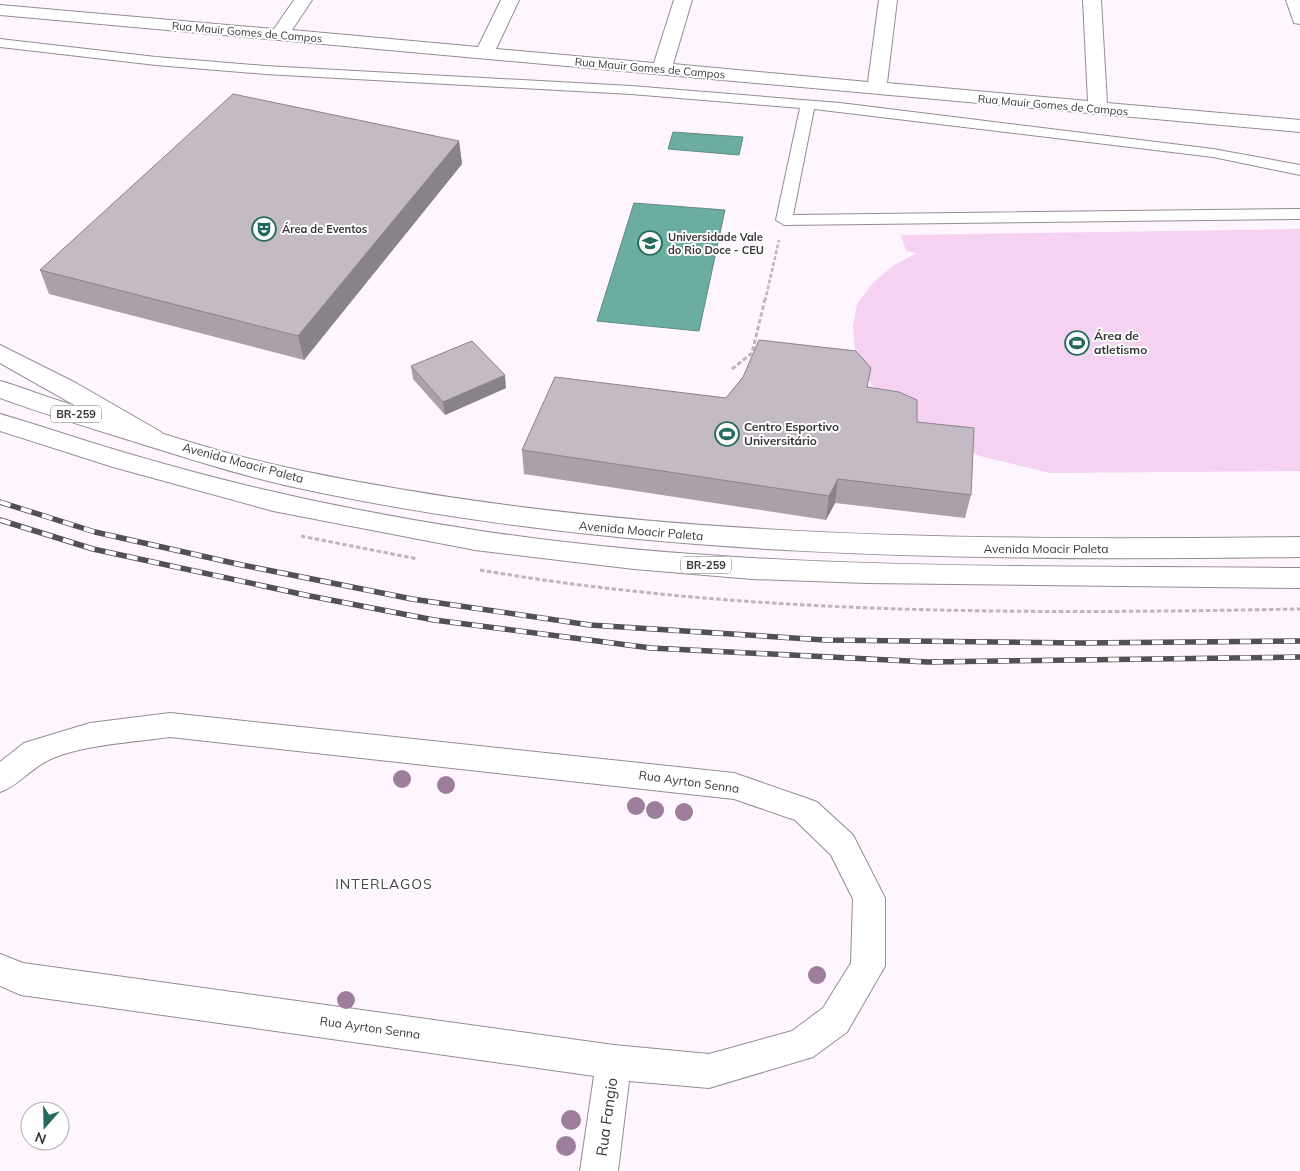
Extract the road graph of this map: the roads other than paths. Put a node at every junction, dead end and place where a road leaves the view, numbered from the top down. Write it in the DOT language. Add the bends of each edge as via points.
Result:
graph roads {
  1 [pos="101,0"];
  2 [pos="303,0"];
  3 [pos="510,0"];
  4 [pos="683,0"];
  5 [pos="888,0"];
  6 [pos="1092,0"];
  7 [pos="1295,0"];
  8 [pos="0,10"];
  9 [pos="86,18"];
  10 [pos="1300,19"];
  11 [pos="280,34"];
  12 [pos="0,43"];
  13 [pos="485,53"];
  14 [pos="662,69"];
  15 [pos="877,88"];
  16 [pos="808,104"];
  17 [pos="1098,109"];
  18 [pos="1300,126"];
  19 [pos="1300,170"];
  20 [pos="1300,214"];
  21 [pos="0,354"];
  22 [pos="0,388"];
  23 [pos="0,422"];
  24 [pos="152,438"];
  25 [pos="1300,546"];
  26 [pos="1300,578"];
  27 [pos="0,779"];
  28 [pos="0,970"];
  29 [pos="614,1062"];
  30 [pos="599,1171"];
  1 -- 9 [label="street"];
  2 -- 11 [label="street"];
  3 -- 13 [label="street"];
  4 -- 14 [label="street"];
  5 -- 15 [label="street"];
  6 -- 17 [label="street"];
  7 -- 10 [label="street"];
  8 -- 9 [label="street, Rua Mauir Gomes de Campos"];
  9 -- 11 [label="street, Rua Mauir Gomes de Campos"];
  11 -- 13 [label="street, Rua Mauir Gomes de Campos"];
  12 -- 16 [label="lane" via="264,70 622,89"];
  13 -- 14 [label="street, Rua Mauir Gomes de Campos"];
  14 -- 15 [label="street, Rua Mauir Gomes de Campos"];
  15 -- 17 [label="street, Rua Mauir Gomes de Campos"];
  16 -- 19 [label="lane" via="1214,153"];
  16 -- 20 [label="lane" via="784,220"];
  17 -- 18 [label="street, Rua Mauir Gomes de Campos"];
  21 -- 24 [label="street"];
  22 -- 24 [label="street, Avenida Moacir Paleta / BR-259"];
  23 -- 26 [label="street, BR-259" via="122,461 272,502 475,540 752,569 867,574"];
  24 -- 25 [label="street, Avenida Moacir Paleta / BR-259" via="296,478 437,506 569,525 879,548 1084,550"];
  27 -- 29 [label="street, Rua Ayrton Senna" via="34,752 90,734 170,725 734,786 806,811 842,846 869,898 868,966 835,1020 801,1044 709,1070"];
  28 -- 29 [label="street, Rua Ayrton Senna" via="21,979"];
  29 -- 30 [label="street, Rua Fangio"];
}
